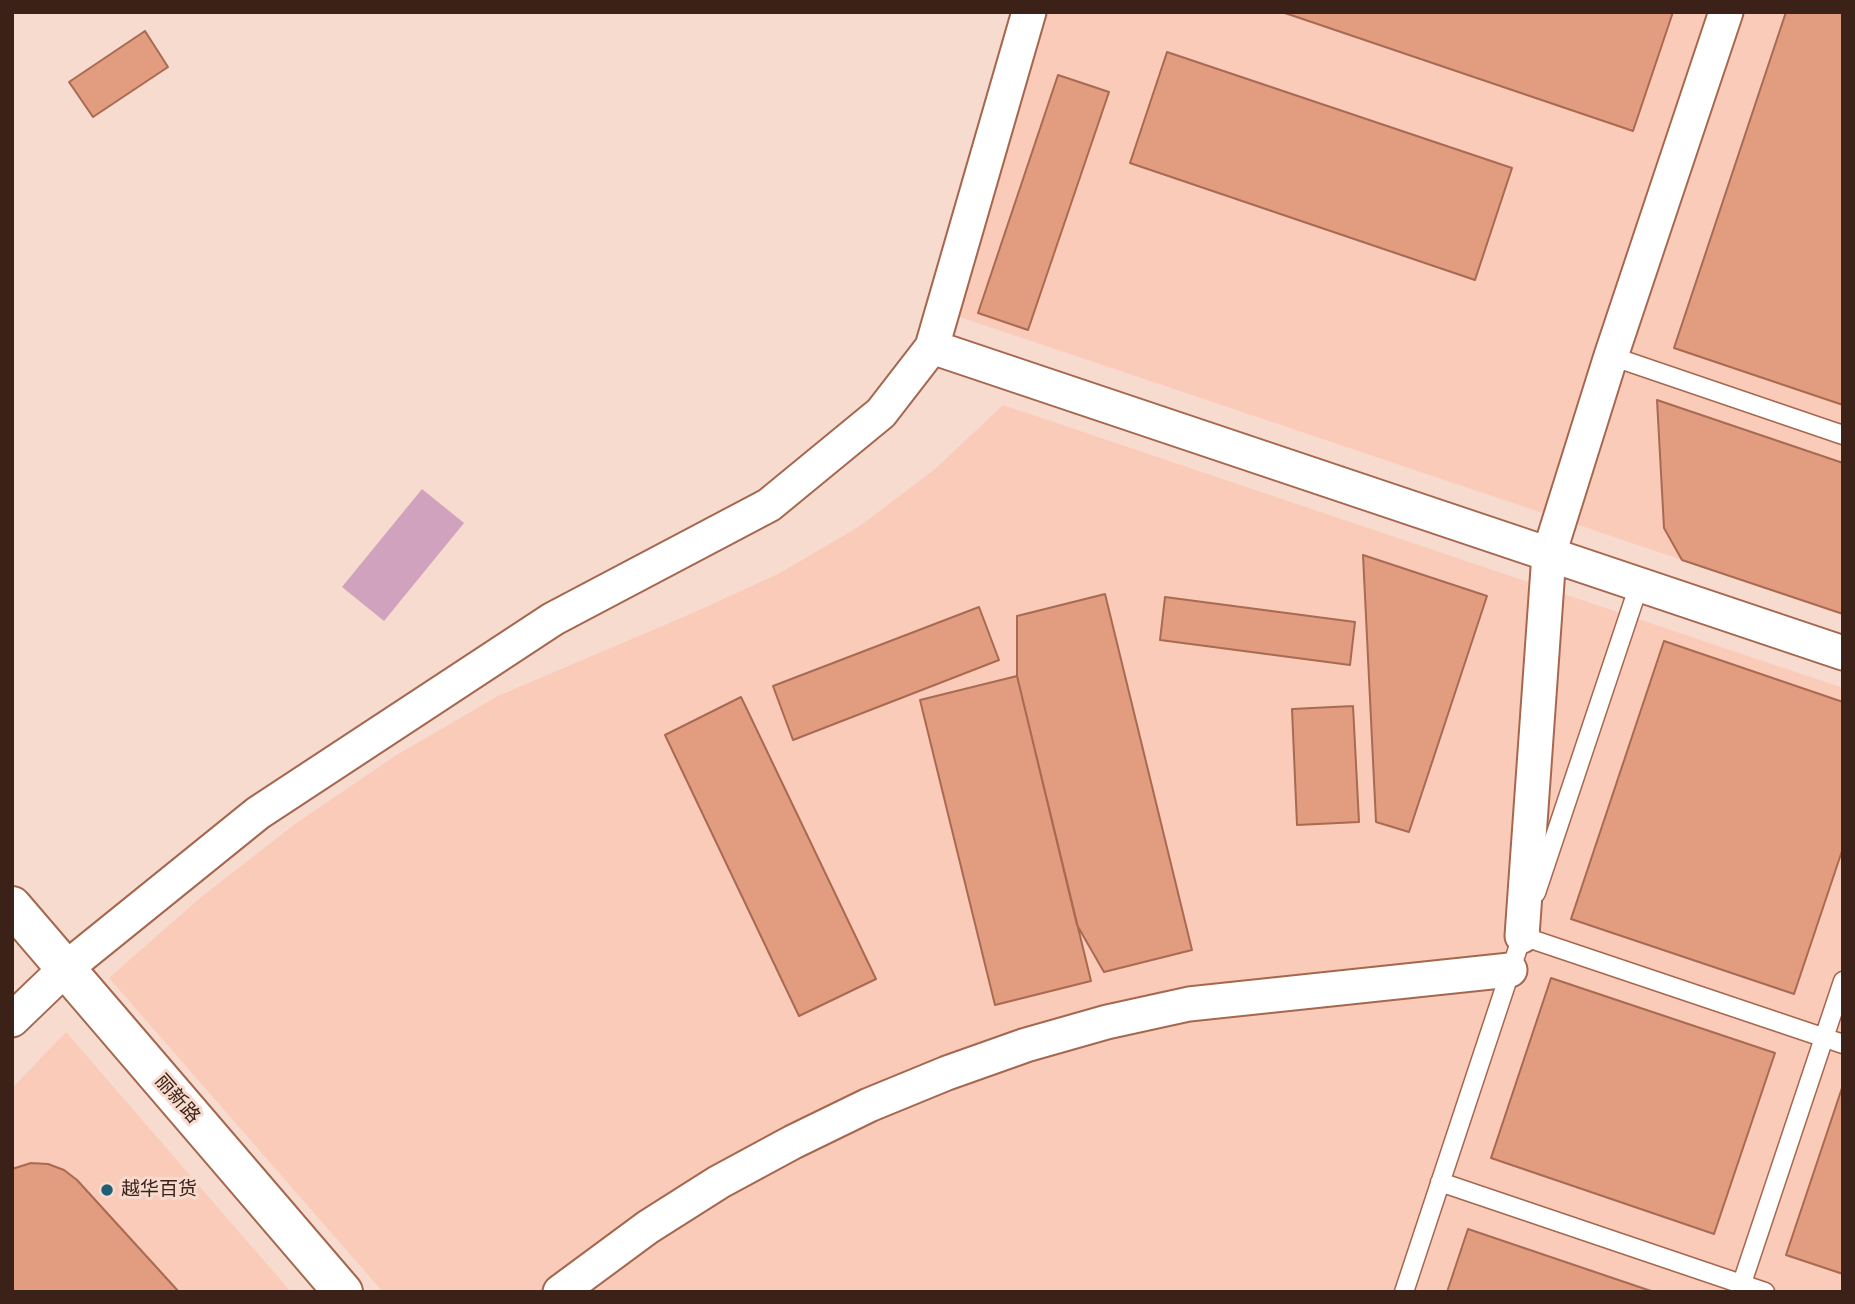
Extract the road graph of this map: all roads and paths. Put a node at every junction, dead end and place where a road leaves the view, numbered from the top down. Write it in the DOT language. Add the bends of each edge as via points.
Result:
graph roads {
  1 [pos="1029,12"];
  2 [pos="1726,12"];
  3 [pos="932,347"];
  4 [pos="1611,356"];
  5 [pos="1843,435"];
  6 [pos="1549,554"];
  7 [pos="1639,585"];
  8 [pos="1843,653"];
  9 [pos="12,906"];
  10 [pos="1522,936"];
  11 [pos="65,969"];
  12 [pos="1510,970"];
  13 [pos="1843,981"];
  14 [pos="12,1020"];
  15 [pos="1824,1038"];
  16 [pos="1843,1044"];
  17 [pos="1440,1182"];
  18 [pos="1740,1288"];
  19 [pos="343,1292"];
  20 [pos="560,1292"];
  21 [pos="1404,1292"];
  22 [pos="1765,1292"];
  1 -- 3 [label="street"];
  2 -- 4 [label="street"];
  3 -- 6 [label="street"];
  3 -- 11 [label="street" via="881,413 768,505 553,619 258,813"];
  4 -- 5 [label="lane"];
  4 -- 6 [label="street"];
  6 -- 7 [label="street"];
  6 -- 10 [label="street"];
  7 -- 8 [label="street"];
  7 -- 10 [label="lane"];
  9 -- 11 [label="street, 丽新路"];
  10 -- 12 [label="lane"];
  10 -- 15 [label="lane"];
  11 -- 14 [label="street"];
  11 -- 19 [label="street, 丽新路"];
  12 -- 17 [label="lane"];
  12 -- 20 [label="street" via="1189,1004 1026,1045 869,1105 793,1142 668,1214"];
  13 -- 15 [label="lane"];
  15 -- 16 [label="lane"];
  15 -- 18 [label="lane"];
  17 -- 18 [label="lane"];
  17 -- 21 [label="lane"];
  18 -- 22 [label="lane"];
}
